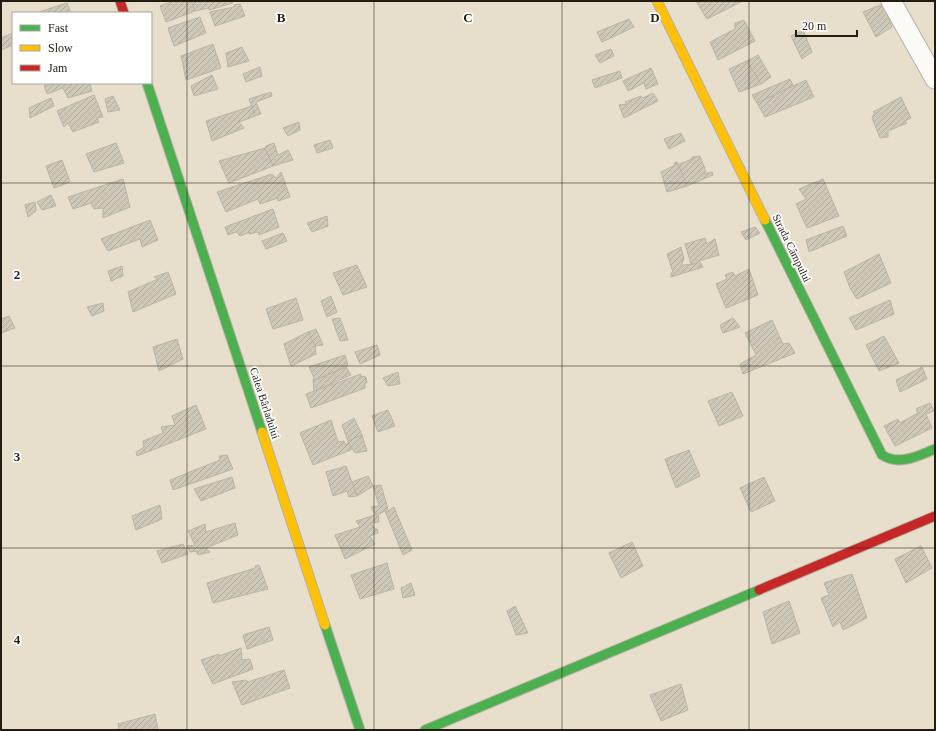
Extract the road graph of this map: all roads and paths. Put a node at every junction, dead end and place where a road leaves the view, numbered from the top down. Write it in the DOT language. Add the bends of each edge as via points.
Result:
graph roads {
  1 [pos="120,1"];
  2 [pos="657,1"];
  3 [pos="891,1"];
  4 [pos="124,12"];
  5 [pos="935,79"];
  6 [pos="147,84"];
  7 [pos="935,449"];
  8 [pos="935,516"];
  9 [pos="360,730"];
  10 [pos="425,730"];
  1 -- 4 [label="street"];
  2 -- 7 [label="street, Strada Câmpului" via="882,455 891,460 901,460"];
  3 -- 5 [label="street"];
  6 -- 9 [label="street, Calea Bârladului"];
  8 -- 10 [label="street"];
}
